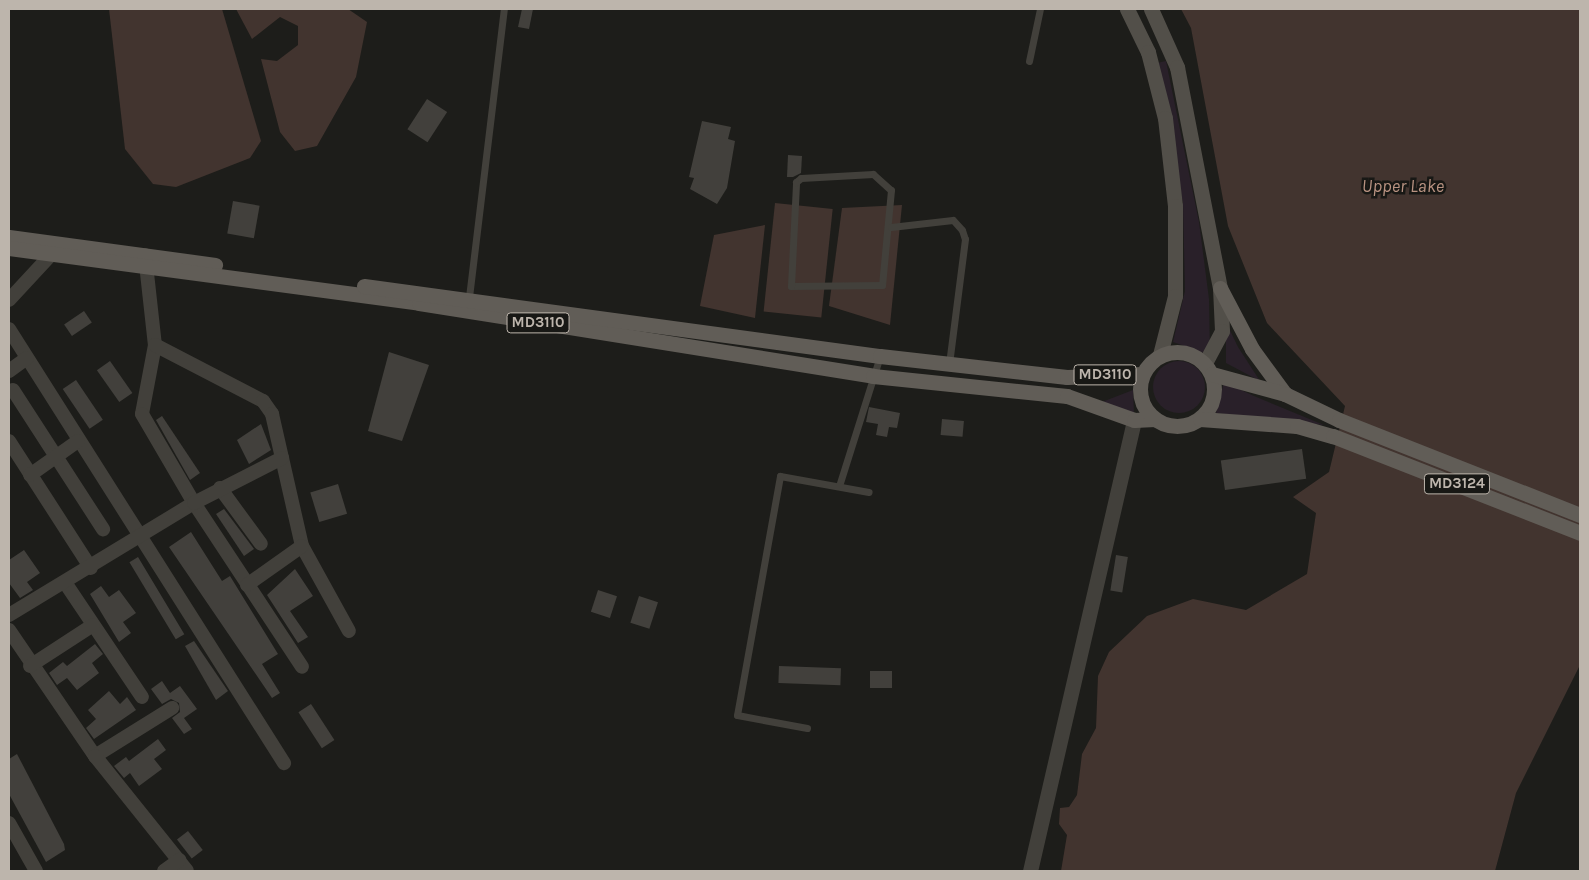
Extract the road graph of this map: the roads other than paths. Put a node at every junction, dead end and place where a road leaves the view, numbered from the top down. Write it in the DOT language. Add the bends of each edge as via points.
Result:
graph roads {
  1 [pos="504,9"];
  2 [pos="1040,9"];
  3 [pos="1127,9"];
  4 [pos="1151,9"];
  5 [pos="1029,61"];
  6 [pos="891,227"];
  7 [pos="9,237"];
  8 [pos="9,248"];
  9 [pos="57,251"];
  10 [pos="145,259"];
  11 [pos="1220,288"];
  12 [pos="469,297"];
  13 [pos="9,300"];
  14 [pos="9,329"];
  15 [pos="155,344"];
  16 [pos="1160,355"];
  17 [pos="880,356"];
  18 [pos="27,358"];
  19 [pos="948,364"];
  20 [pos="1209,368"];
  21 [pos="9,371"];
  22 [pos="1142,374"];
  23 [pos="873,376"];
  24 [pos="14,390"];
  25 [pos="1285,394"];
  26 [pos="1200,418"];
  27 [pos="1155,419"];
  28 [pos="1134,420"];
  29 [pos="9,441"];
  30 [pos="78,441"];
  31 [pos="56,456"];
  32 [pos="282,458"];
  33 [pos="30,475"];
  34 [pos="839,486"];
  35 [pos="220,488"];
  36 [pos="869,492"];
  37 [pos="194,503"];
  38 [pos="1580,515"];
  39 [pos="103,529"];
  40 [pos="1580,533"];
  41 [pos="141,536"];
  42 [pos="260,544"];
  43 [pos="302,546"];
  44 [pos="91,568"];
  45 [pos="66,584"];
  46 [pos="248,585"];
  47 [pos="9,615"];
  48 [pos="93,625"];
  49 [pos="9,630"];
  50 [pos="349,631"];
  51 [pos="30,666"];
  52 [pos="302,667"];
  53 [pos="142,698"];
  54 [pos="172,708"];
  55 [pos="807,728"];
  56 [pos="95,756"];
  57 [pos="284,763"];
  58 [pos="9,823"];
  59 [pos="183,866"];
  60 [pos="36,871"];
  61 [pos="164,871"];
  62 [pos="1030,871"];
  1 -- 12 [label="lane"];
  2 -- 5 [label="lane"];
  3 -- 16 [label="main road" via="1148,52 1165,118 1175,206 1175,296"];
  4 -- 11 [label="main road" via="1177,67"];
  6 -- 6 [label="lane" via="884,280 879,288 795,288 788,282 793,187 801,178 872,174 891,190"];
  6 -- 19 [label="lane" via="953,220 962,230 965,239"];
  7 -- 9 [label="main road, MD3110"];
  8 -- 9 [label="main road, MD3110"];
  9 -- 10 [label="main road, MD3110"];
  9 -- 13 [label="street"];
  10 -- 12 [label="main road, MD3110"];
  10 -- 15 [label="street"];
  10 -- 23 [label="main road, MD3110"];
  11 -- 20 [label="main road" via="1222,331"];
  11 -- 25 [label="main road" via="1252,349"];
  12 -- 17 [label="main road, MD3110"];
  14 -- 18 [label="street"];
  15 -- 32 [label="street" via="263,401 272,414"];
  15 -- 37 [label="street" via="142,414"];
  16 -- 20 [label="main road" via="1184,351"];
  16 -- 22 [label="main road"];
  17 -- 19 [label="main road, MD3110"];
  17 -- 23 [label="lane"];
  18 -- 21 [label="street"];
  18 -- 30 [label="street"];
  19 -- 22 [label="main road, MD3110" via="1067,376"];
  20 -- 25 [label="main road"];
  20 -- 26 [label="main road" via="1214,398"];
  22 -- 27 [label="main road" via="1141,398"];
  23 -- 28 [label="main road, MD3110" via="1067,396"];
  23 -- 34 [label="lane"];
  24 -- 31 [label="street"];
  25 -- 38 [label="main road, MD3124" via="1339,420"];
  26 -- 27 [label="main road" via="1178,427"];
  26 -- 40 [label="main road, MD3124" via="1296,426 1333,436"];
  27 -- 28 [label="main road"];
  28 -- 62 [label="street"];
  29 -- 33 [label="street"];
  30 -- 31 [label="street"];
  30 -- 41 [label="street"];
  31 -- 33 [label="street"];
  31 -- 39 [label="street"];
  32 -- 35 [label="street"];
  32 -- 43 [label="street"];
  33 -- 44 [label="street"];
  34 -- 36 [label="lane"];
  34 -- 55 [label="lane" via="780,476 737,715"];
  35 -- 37 [label="street"];
  35 -- 42 [label="street"];
  37 -- 41 [label="street"];
  37 -- 46 [label="street"];
  41 -- 44 [label="street"];
  41 -- 57 [label="street"];
  43 -- 46 [label="street"];
  43 -- 50 [label="street"];
  44 -- 45 [label="street"];
  45 -- 47 [label="street"];
  45 -- 48 [label="street"];
  46 -- 52 [label="street"];
  48 -- 51 [label="street"];
  48 -- 53 [label="street"];
  49 -- 51 [label="street"];
  51 -- 56 [label="street"];
  54 -- 56 [label="street"];
  56 -- 59 [label="street"];
  58 -- 60 [label="street"];
  59 -- 61 [label="street"];
}
